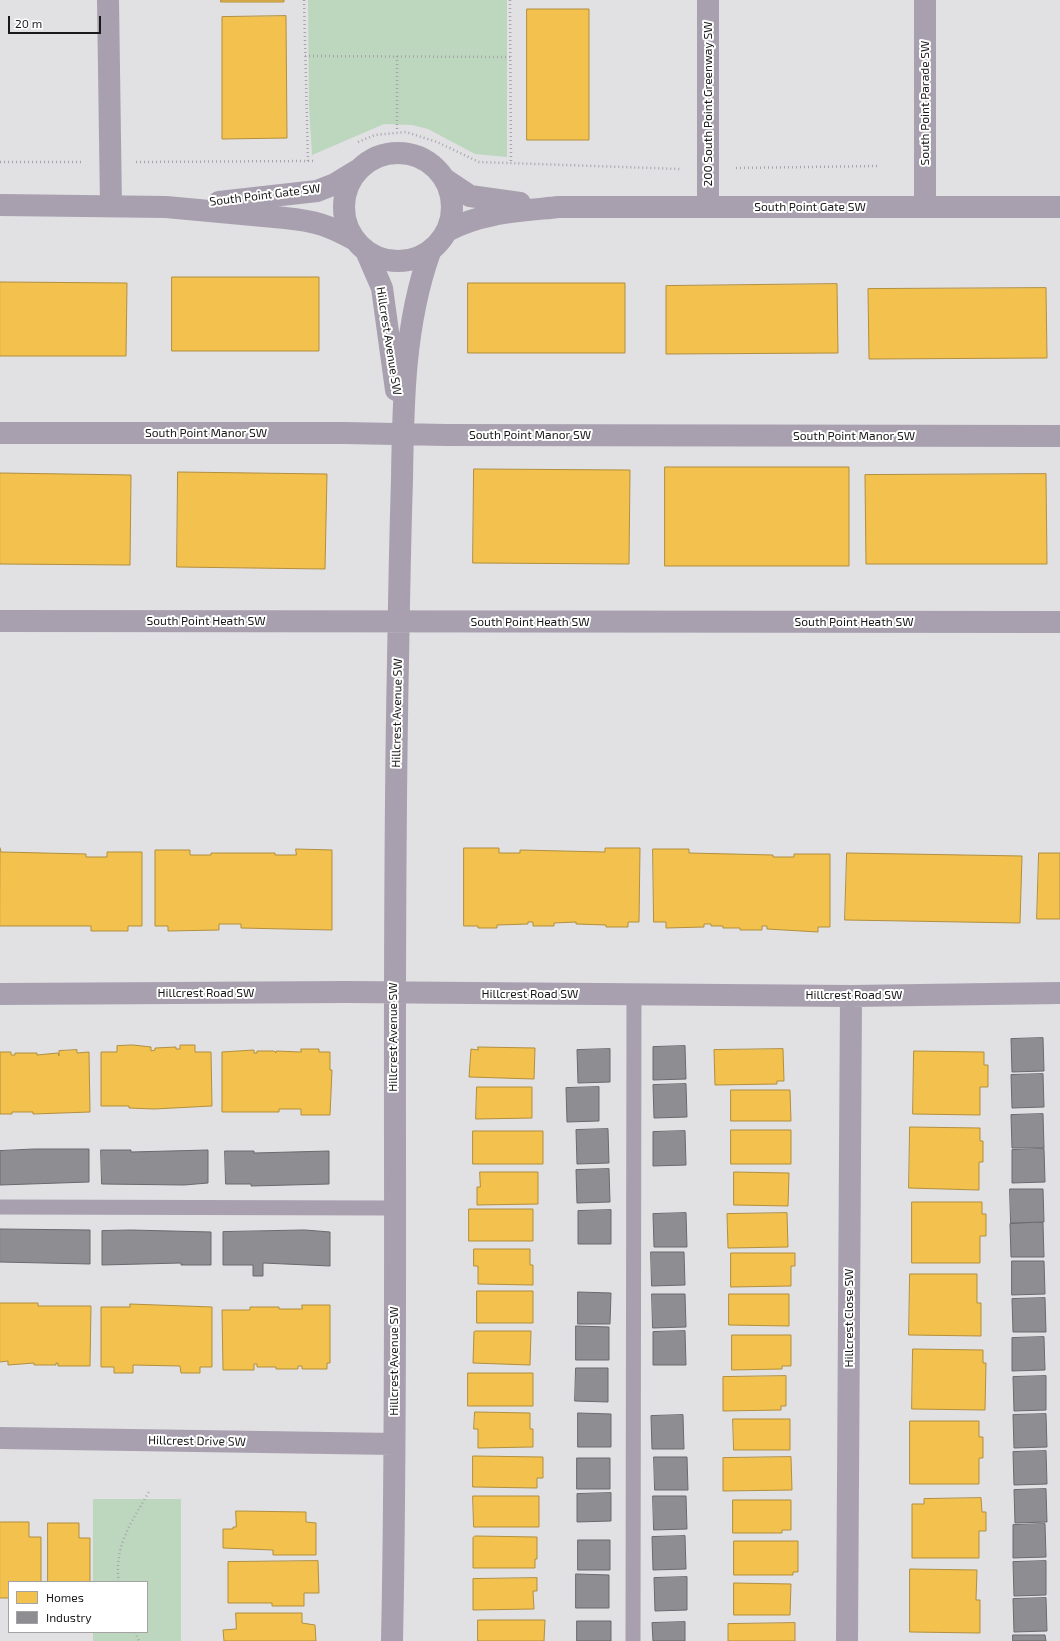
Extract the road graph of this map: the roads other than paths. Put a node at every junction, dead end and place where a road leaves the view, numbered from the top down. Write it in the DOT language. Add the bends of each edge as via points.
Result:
graph roads {
  1 [pos="108,0"];
  2 [pos="708,0"];
  3 [pos="925,0"];
  4 [pos="360,168"];
  5 [pos="446,180"];
  6 [pos="0,206"];
  7 [pos="111,206"];
  8 [pos="166,207"];
  9 [pos="559,207"];
  10 [pos="708,207"];
  11 [pos="925,207"];
  12 [pos="1060,207"];
  13 [pos="447,231"];
  14 [pos="360,245"];
  15 [pos="430,252"];
  16 [pos="0,433"];
  17 [pos="402,433"];
  18 [pos="1060,436"];
  19 [pos="0,620"];
  20 [pos="398,622"];
  21 [pos="1060,622"];
  22 [pos="393,993"];
  23 [pos="1060,993"];
  24 [pos="0,994"];
  25 [pos="634,994"];
  26 [pos="851,996"];
  27 [pos="0,1208"];
  28 [pos="394,1208"];
  29 [pos="0,1438"];
  30 [pos="394,1444"];
  31 [pos="392,1641"];
  32 [pos="633,1641"];
  33 [pos="847,1641"];
  1 -- 7 [label="street"];
  2 -- 10 [label="street, 200 South Point Greenway SW"];
  3 -- 11 [label="street, South Point Parade SW"];
  4 -- 5 [label="street" via="380,156 408,153 432,164"];
  4 -- 8 [label="street, South Point Gate SW" via="335,184 316,191"];
  4 -- 14 [label="street" via="350,182 344,207 347,226"];
  5 -- 9 [label="street, South Point Gate SW" via="470,196"];
  5 -- 13 [label="street" via="453,207"];
  6 -- 7 [label="street, South Point Gate SW"];
  7 -- 8 [label="street, South Point Gate SW"];
  8 -- 14 [label="street, South Point Gate SW" via="301,220 332,227"];
  9 -- 10 [label="street, South Point Gate SW"];
  9 -- 13 [label="street, South Point Gate SW" via="479,218"];
  10 -- 11 [label="street, South Point Gate SW"];
  11 -- 12 [label="street, South Point Gate SW"];
  13 -- 15 [label="street"];
  14 -- 15 [label="street" via="379,259 398,262 412,260"];
  14 -- 17 [label="street, Hillcrest Avenue SW" via="382,288"];
  15 -- 17 [label="street, Hillcrest Avenue SW" via="413,318 402,400"];
  16 -- 17 [label="street, South Point Manor SW"];
  17 -- 18 [label="street, South Point Manor SW"];
  17 -- 20 [label="street, Hillcrest Avenue SW"];
  19 -- 20 [label="street, South Point Heath SW"];
  20 -- 21 [label="street, South Point Heath SW"];
  20 -- 22 [label="street, Hillcrest Avenue SW"];
  22 -- 24 [label="street, Hillcrest Road SW"];
  22 -- 25 [label="street, Hillcrest Road SW"];
  22 -- 28 [label="street, Hillcrest Avenue SW"];
  23 -- 26 [label="street, Hillcrest Road SW"];
  25 -- 26 [label="street, Hillcrest Road SW"];
  25 -- 32 [label="lane"];
  26 -- 33 [label="street, Hillcrest Close SW"];
  27 -- 28 [label="lane"];
  28 -- 30 [label="street, Hillcrest Avenue SW"];
  29 -- 30 [label="street, Hillcrest Drive SW"];
  30 -- 31 [label="street, Hillcrest Avenue SW"];
}
